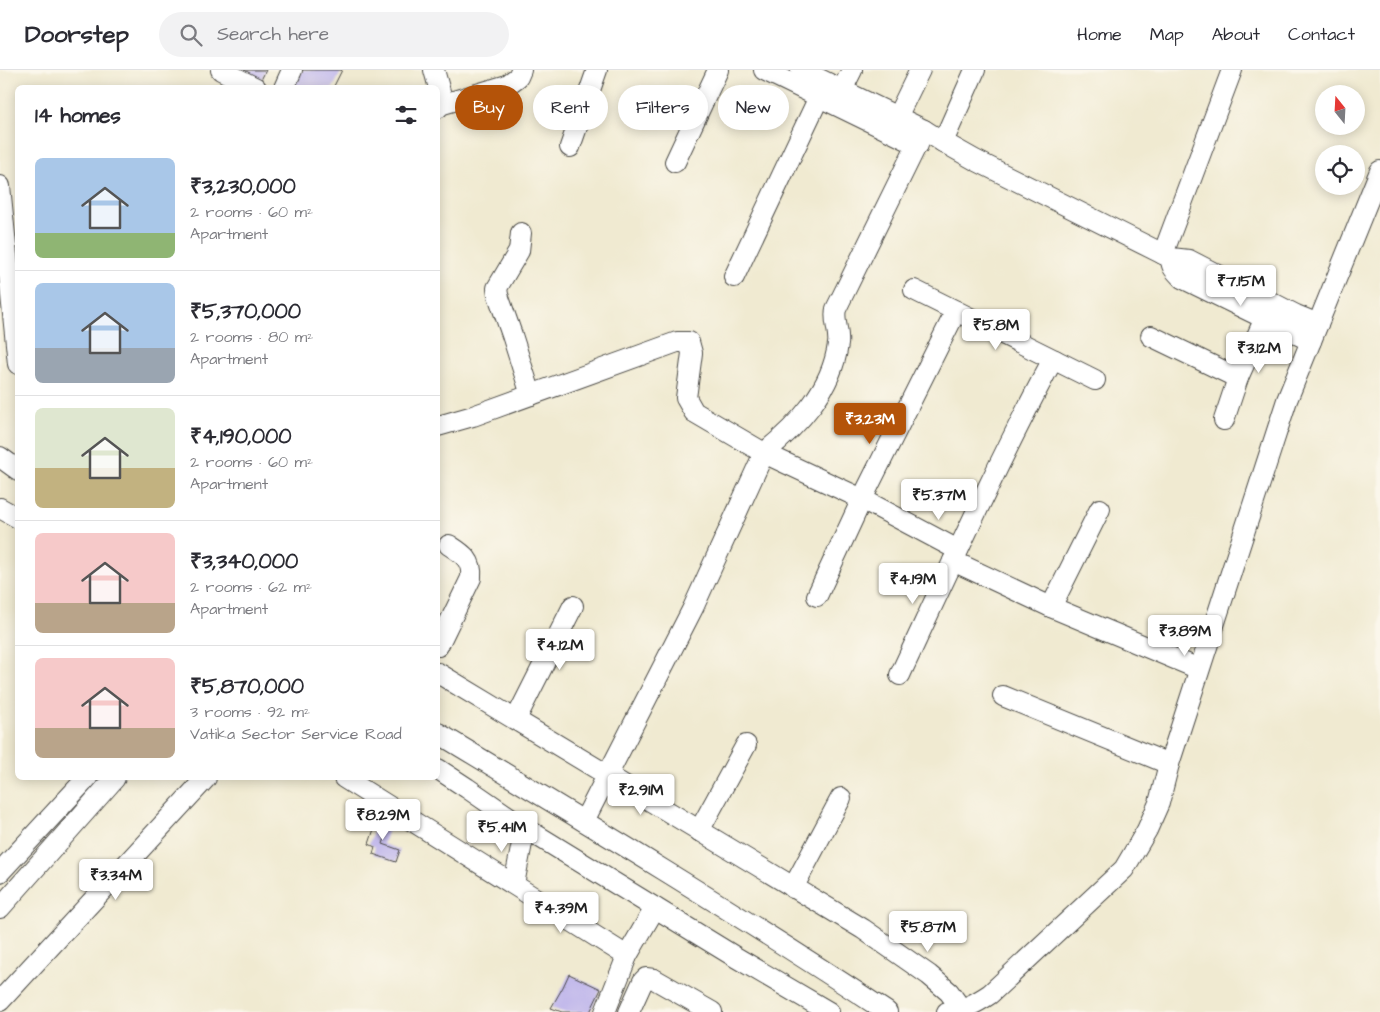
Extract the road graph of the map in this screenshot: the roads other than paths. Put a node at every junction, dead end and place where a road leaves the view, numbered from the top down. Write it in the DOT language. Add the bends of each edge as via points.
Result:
graph roads {
  1 [pos="221,70"];
  2 [pos="292,70"];
  3 [pos="434,70"];
  4 [pos="521,70"];
  5 [pos="597,70"];
  6 [pos="718,70"];
  7 [pos="764,70"];
  8 [pos="801,70"];
  9 [pos="852,70"];
  10 [pos="920,70"];
  11 [pos="976,70"];
  12 [pos="1232,70"];
  13 [pos="250,85"];
  14 [pos="285,85"];
  15 [pos="438,85"];
  16 [pos="842,90"];
  17 [pos="440,92"];
  18 [pos="819,97"];
  19 [pos="440,104"];
  20 [pos="440,106"];
  21 [pos="898,117"];
  22 [pos="921,137"];
  23 [pos="942,142"];
  24 [pos="570,147"];
  25 [pos="674,162"];
  26 [pos="1380,171"];
  27 [pos="0,186"];
  28 [pos="521,233"];
  29 [pos="1167,256"];
  30 [pos="734,277"];
  31 [pos="914,290"];
  32 [pos="956,311"];
  33 [pos="1265,318"];
  34 [pos="1315,333"];
  35 [pos="15,334"];
  36 [pos="1151,336"];
  37 [pos="1055,360"];
  38 [pos="1238,378"];
  39 [pos="1095,380"];
  40 [pos="531,395"];
  41 [pos="1224,420"];
  42 [pos="440,425"];
  43 [pos="764,453"];
  44 [pos="0,457"];
  45 [pos="15,468"];
  46 [pos="862,499"];
  47 [pos="0,508"];
  48 [pos="1100,509"];
  49 [pos="15,516"];
  50 [pos="449,545"];
  51 [pos="955,556"];
  52 [pos="818,596"];
  53 [pos="573,606"];
  54 [pos="1051,607"];
  55 [pos="440,642"];
  56 [pos="1199,670"];
  57 [pos="440,674"];
  58 [pos="900,675"];
  59 [pos="1003,696"];
  60 [pos="516,719"];
  61 [pos="440,734"];
  62 [pos="746,745"];
  63 [pos="1169,764"];
  64 [pos="440,770"];
  65 [pos="607,776"];
  66 [pos="85,780"];
  67 [pos="113,780"];
  68 [pos="204,780"];
  69 [pos="347,780"];
  70 [pos="841,798"];
  71 [pos="584,822"];
  72 [pos="525,828"];
  73 [pos="698,831"];
  74 [pos="0,872"];
  75 [pos="514,884"];
  76 [pos="793,888"];
  77 [pos="0,908"];
  78 [pos="655,908"];
  79 [pos="627,956"];
  80 [pos="0,1001"];
  81 [pos="954,1011"];
  82 [pos="605,1012"];
  83 [pos="629,1012"];
  84 [pos="712,1012"];
  85 [pos="829,1012"];
  86 [pos="887,1012"];
  1 -- 13 [label="street"];
  2 -- 14 [label="street"];
  3 -- 15 [label="street"];
  4 -- 20 [label="street" via="518,77 507,85"];
  5 -- 24 [label="street"];
  6 -- 25 [label="street"];
  7 -- 18 [label="street"];
  8 -- 16 [label="street"];
  9 -- 16 [label="street"];
  10 -- 21 [label="street"];
  11 -- 23 [label="street"];
  12 -- 29 [label="street"];
  16 -- 21 [label="street"];
  17 -- 19 [label="street"];
  18 -- 22 [label="street"];
  18 -- 30 [label="street"];
  21 -- 22 [label="street"];
  22 -- 23 [label="street"];
  22 -- 43 [label="street" via="836,309 839,341 826,381 806,414"];
  23 -- 29 [label="street"];
  26 -- 34 [label="street"];
  27 -- 35 [label="street"];
  28 -- 40 [label="street" via="519,251 497,288"];
  29 -- 33 [label="street" via="1182,278"];
  29 -- 34 [label="street" via="1189,260 1296,315"];
  31 -- 32 [label="street"];
  32 -- 37 [label="street"];
  32 -- 46 [label="street"];
  33 -- 34 [label="street"];
  33 -- 38 [label="street"];
  34 -- 56 [label="street" via="1287,400"];
  36 -- 38 [label="street"];
  37 -- 39 [label="street"];
  37 -- 51 [label="street" via="1032,398"];
  38 -- 41 [label="street"];
  40 -- 42 [label="street"];
  40 -- 43 [label="street" via="677,342 689,342 692,353 686,398 694,412"];
  43 -- 46 [label="street"];
  43 -- 65 [label="street" via="693,608"];
  44 -- 45 [label="street"];
  46 -- 51 [label="street"];
  46 -- 52 [label="street"];
  47 -- 49 [label="street"];
  48 -- 54 [label="street"];
  50 -- 55 [label="street" via="466,557 472,571"];
  51 -- 54 [label="street"];
  51 -- 58 [label="street"];
  53 -- 60 [label="street"];
  54 -- 56 [label="street"];
  56 -- 63 [label="street"];
  57 -- 60 [label="street"];
  59 -- 63 [label="street"];
  60 -- 65 [label="street"];
  61 -- 71 [label="street"];
  62 -- 73 [label="street"];
  63 -- 81 [label="street" via="1159,803 1124,869 990,994 973,1005"];
  64 -- 72 [label="street"];
  65 -- 71 [label="street"];
  65 -- 73 [label="street"];
  66 -- 74 [label="street"];
  67 -- 77 [label="street"];
  68 -- 80 [label="street"];
  69 -- 75 [label="street"];
  70 -- 76 [label="street"];
  71 -- 86 [label="street"];
  72 -- 75 [label="street"];
  72 -- 78 [label="street"];
  73 -- 76 [label="street"];
  75 -- 79 [label="street"];
  76 -- 81 [label="street" via="929,975 949,992"];
  78 -- 79 [label="street"];
  78 -- 85 [label="street"];
  79 -- 82 [label="street"];
  83 -- 84 [label="street" via="643,981 650,978"];
}
